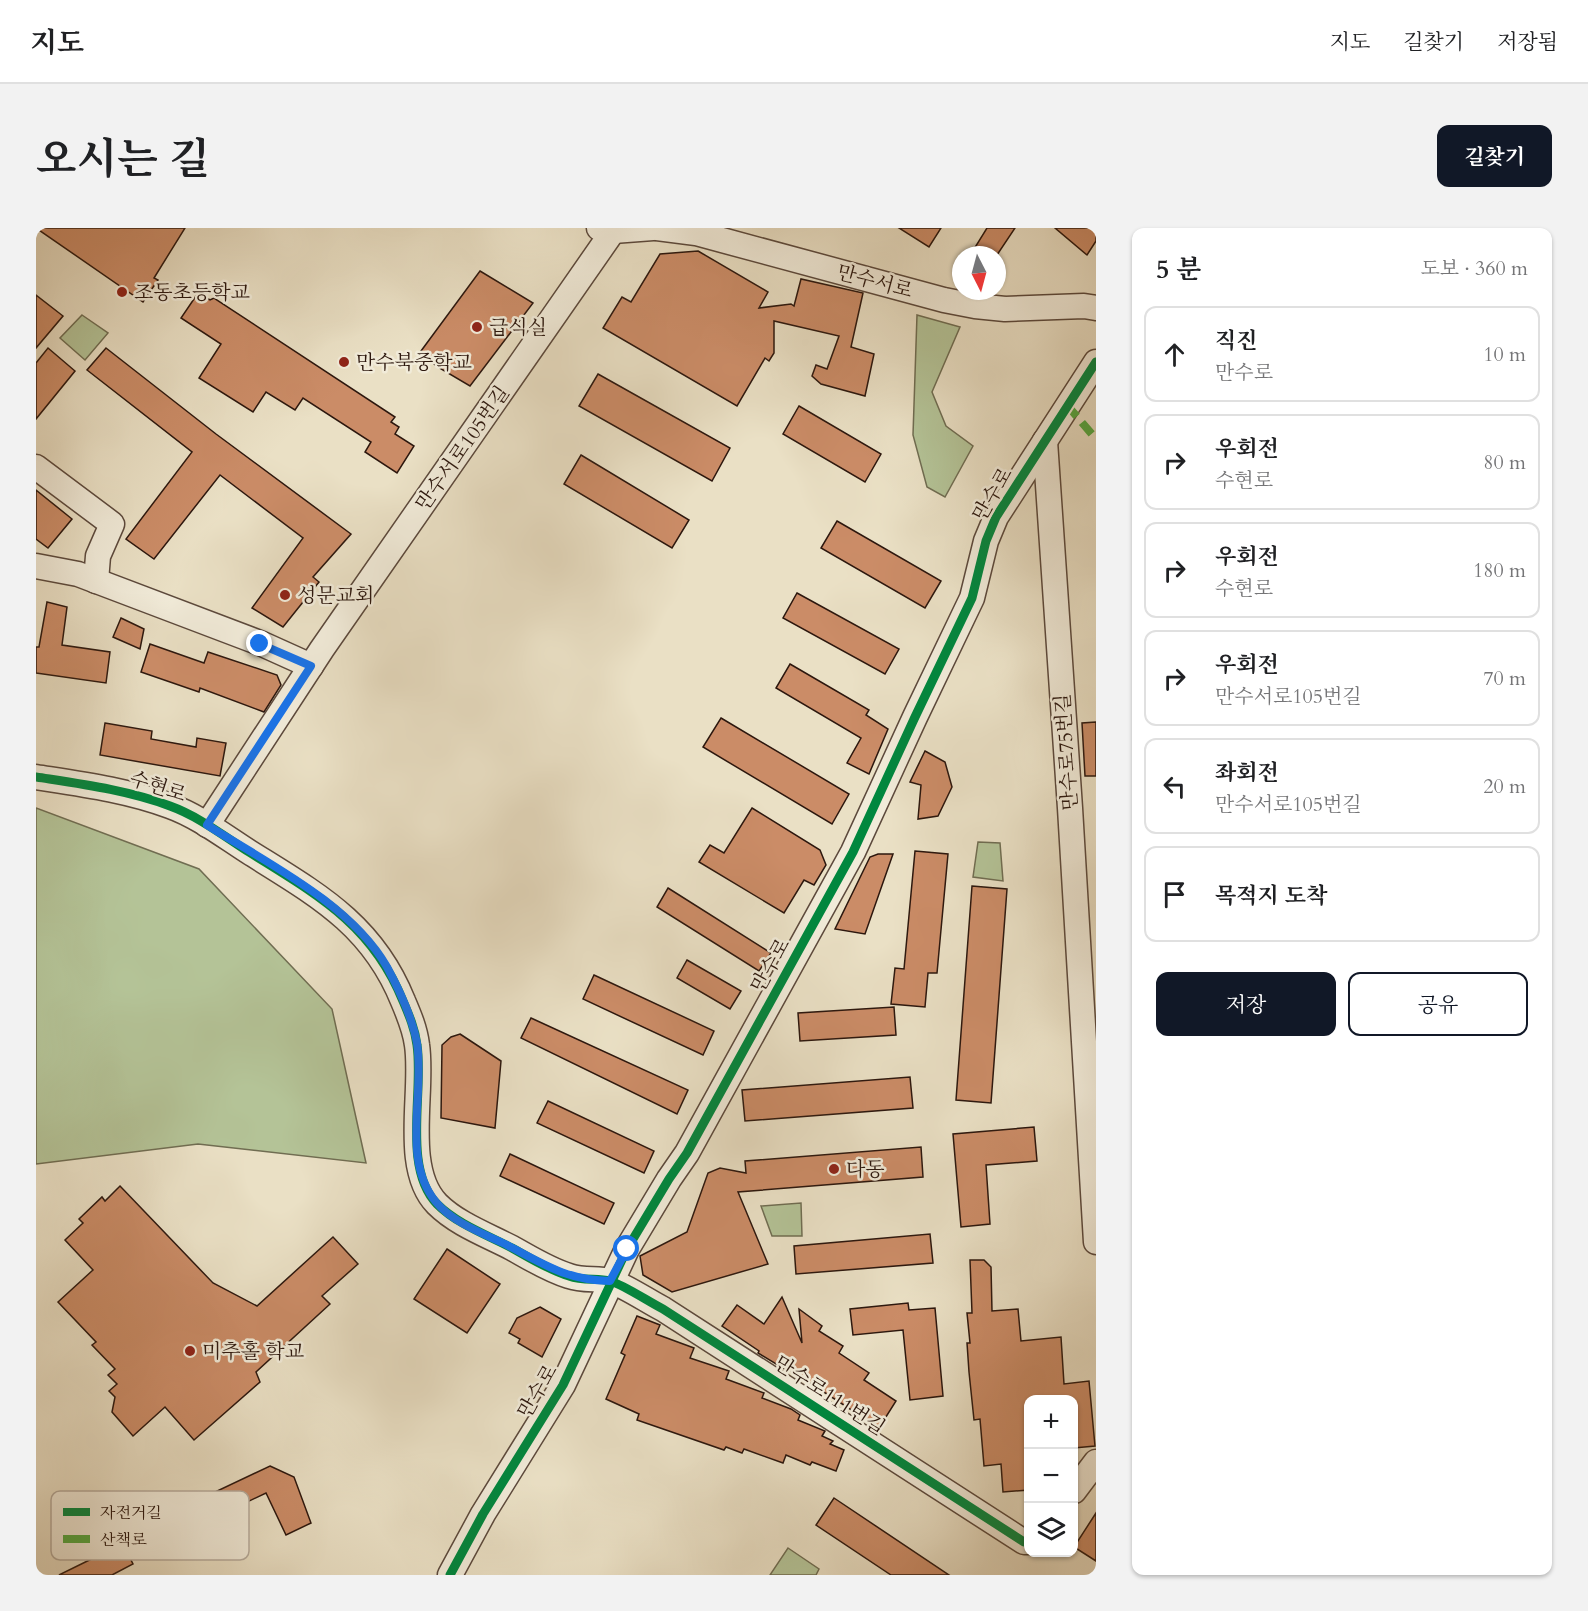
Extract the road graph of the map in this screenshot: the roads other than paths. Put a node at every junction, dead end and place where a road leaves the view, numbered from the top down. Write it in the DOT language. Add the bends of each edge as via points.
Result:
graph roads {
  1 [pos="655,228"];
  2 [pos="606,230"];
  3 [pos="706,232"];
  4 [pos="1096,308"];
  5 [pos="1096,362"];
  6 [pos="1045,441"];
  7 [pos="36,467"];
  8 [pos="36,568"];
  9 [pos="96,581"];
  10 [pos="311,666"];
  11 [pos="36,777"];
  12 [pos="207,825"];
  13 [pos="1096,1242"];
  14 [pos="610,1281"];
  15 [pos="1096,1462"];
  16 [pos="1078,1486"];
  17 [pos="1024,1542"];
  18 [pos="450,1575"];
  1 -- 2 [label="street, 만수서로"];
  1 -- 3 [label="street, 만수서로"];
  2 -- 10 [label="street, 만수서로105번길"];
  3 -- 4 [label="street, 만수서로" via="944,300 1005,309"];
  5 -- 6 [label="street, 만수로"];
  6 -- 13 [label="street, 만수로75번길"];
  6 -- 14 [label="street, 만수로" via="996,517 972,598 853,852 687,1153"];
  7 -- 9 [label="street" via="112,524 98,556"];
  8 -- 9 [label="street" via="55,568"];
  9 -- 10 [label="street"];
  10 -- 12 [label="street, 만수서로105번길"];
  11 -- 12 [label="street, 수현로" via="171,806"];
  12 -- 14 [label="street, 수현로" via="336,909 374,947 386,965 411,1019 417,1044 418,1161 420,1176 437,1204 458,1220 570,1277"];
  14 -- 17 [label="street, 만수로111번길" via="663,1309"];
  14 -- 18 [label="street, 만수로" via="563,1384"];
  15 -- 16 [label="street"];
}
